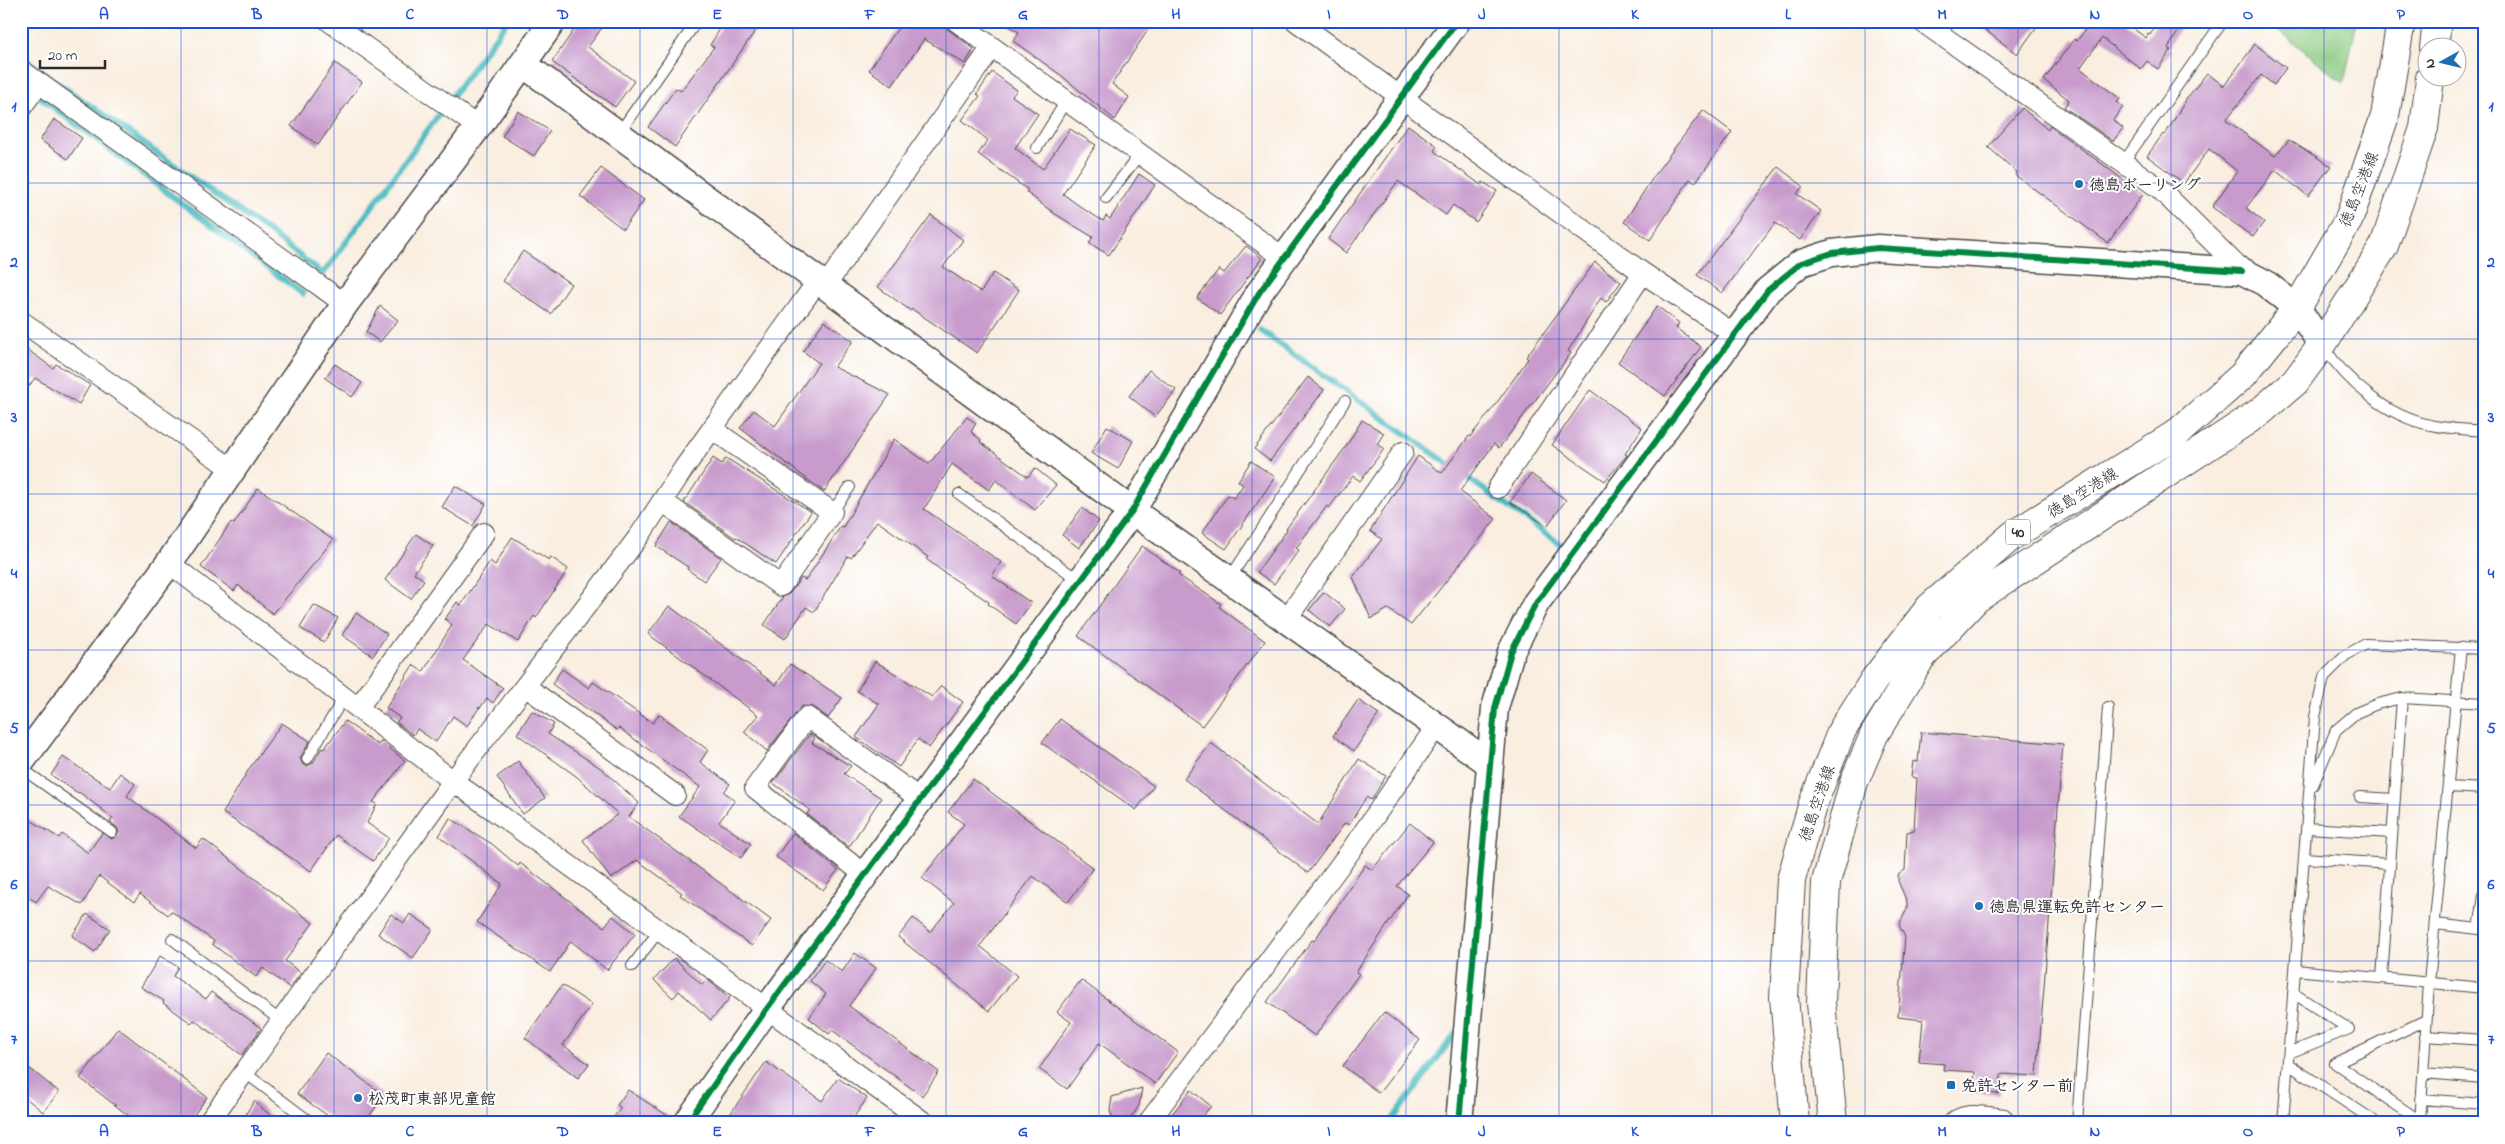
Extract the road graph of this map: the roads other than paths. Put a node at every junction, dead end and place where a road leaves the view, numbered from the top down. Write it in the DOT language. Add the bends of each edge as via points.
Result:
graph roads {
  1 [pos="329,21"];
  2 [pos="553,21"];
  3 [pos="697,21"];
  4 [pos="1296,21"];
  5 [pos="1457,21"];
  6 [pos="2224,21"];
  7 [pos="2400,21"];
  8 [pos="2437,21"];
  9 [pos="964,24"];
  10 [pos="1933,25"];
  11 [pos="2435,38"];
  12 [pos="992,46"];
  13 [pos="523,64"];
  14 [pos="21,70"];
  15 [pos="39,84"];
  16 [pos="2429,88"];
  17 [pos="1401,97"];
  18 [pos="1066,101"];
  19 [pos="21,108"];
  20 [pos="478,127"];
  21 [pos="619,132"];
  22 [pos="1037,148"];
  23 [pos="1140,154"];
  24 [pos="2123,163"];
  25 [pos="1106,198"];
  26 [pos="1284,258"];
  27 [pos="2242,271"];
  28 [pos="1643,273"];
  29 [pos="822,283"];
  30 [pos="345,304"];
  31 [pos="2297,308"];
  32 [pos="21,321"];
  33 [pos="1734,334"];
  34 [pos="2322,345"];
  35 [pos="1345,401"];
  36 [pos="712,430"];
  37 [pos="2484,430"];
  38 [pos="1403,452"];
  39 [pos="232,469"];
  40 [pos="850,487"];
  41 [pos="1498,488"];
  42 [pos="959,494"];
  43 [pos="662,501"];
  44 [pos="1132,511"];
  45 [pos="832,512"];
  46 [pos="484,533"];
  47 [pos="169,562"];
  48 [pos="1229,580"];
  49 [pos="1080,581"];
  50 [pos="1286,620"];
  51 [pos="2461,647"];
  52 [pos="2484,649"];
  53 [pos="525,686"];
  54 [pos="2402,698"];
  55 [pos="2456,700"];
  56 [pos="2484,702"];
  57 [pos="351,703"];
  58 [pos="2108,707"];
  59 [pos="1436,727"];
  60 [pos="307,759"];
  61 [pos="21,762"];
  62 [pos="1489,763"];
  63 [pos="21,768"];
  64 [pos="453,781"];
  65 [pos="2448,787"];
  66 [pos="2484,788"];
  67 [pos="675,795"];
  68 [pos="2309,795"];
  69 [pos="2360,797"];
  70 [pos="920,799"];
  71 [pos="2395,799"];
  72 [pos="2307,828"];
  73 [pos="2484,828"];
  74 [pos="112,832"];
  75 [pos="2392,833"];
  76 [pos="2484,839"];
  77 [pos="2304,858"];
  78 [pos="2390,864"];
  79 [pos="865,876"];
  80 [pos="2484,895"];
  81 [pos="2435,924"];
  82 [pos="659,931"];
  83 [pos="172,938"];
  84 [pos="632,966"];
  85 [pos="2295,970"];
  86 [pos="2382,978"];
  87 [pos="2429,983"];
  88 [pos="2484,988"];
  89 [pos="2293,993"];
  90 [pos="766,1010"];
  91 [pos="281,1020"];
  92 [pos="2426,1020"];
  93 [pos="2425,1036"];
  94 [pos="2484,1040"];
  95 [pos="2289,1053"];
  96 [pos="2288,1064"];
  97 [pos="244,1072"];
  98 [pos="2423,1073"];
  99 [pos="2484,1078"];
  100 [pos="2421,1099"];
  101 [pos="2484,1104"];
  102 [pos="2420,1122"];
  103 [pos="208,1123"];
  104 [pos="312,1123"];
  105 [pos="687,1123"];
  106 [pos="925,1123"];
  107 [pos="1148,1123"];
  108 [pos="1459,1123"];
  109 [pos="1795,1123"];
  110 [pos="1833,1123"];
  111 [pos="1947,1123"];
  112 [pos="2012,1123"];
  113 [pos="2077,1123"];
  114 [pos="2283,1123"];
  115 [pos="2366,1123"];
  1 -- 20 [label="street"];
  2 -- 13 [label="street"];
  3 -- 21 [label="lane"];
  4 -- 17 [label="street"];
  5 -- 17 [label="street"];
  6 -- 24 [label="lane"];
  7 -- 31 [label="main road, 徳島空港線 / 40" via="2385,116 2359,191 2348,219"];
  8 -- 11 [label="main road"];
  9 -- 12 [label="street"];
  10 -- 24 [label="street"];
  12 -- 18 [label="street"];
  12 -- 29 [label="street"];
  13 -- 20 [label="street"];
  13 -- 21 [label="street"];
  14 -- 15 [label="street"];
  15 -- 19 [label="street"];
  15 -- 30 [label="street"];
  16 -- 34 [label="main road, 徳島空港線 / 40" via="2424,128 2384,246"];
  17 -- 26 [label="street"];
  17 -- 28 [label="street"];
  18 -- 22 [label="lane"];
  18 -- 23 [label="street"];
  20 -- 30 [label="street"];
  21 -- 29 [label="street"];
  23 -- 25 [label="lane"];
  23 -- 26 [label="street"];
  24 -- 27 [label="street" via="2160,188"];
  26 -- 44 [label="street" via="1259,293"];
  27 -- 31 [label="street"];
  27 -- 33 [label="street" via="1878,248 1832,253 1801,263 1768,290"];
  28 -- 33 [label="street"];
  28 -- 41 [label="street"];
  29 -- 36 [label="street"];
  29 -- 44 [label="street"];
  30 -- 39 [label="street"];
  31 -- 34 [label="street"];
  31 -- 109 [label="main road, 徳島空港線 / 40" via="2243,375 2176,434 2013,535 1930,607 1874,680 1842,730 1812,806 1791,880 1784,997"];
  32 -- 39 [label="street"];
  33 -- 62 [label="street" via="1536,602 1512,652 1503,680 1495,708"];
  34 -- 37 [label="lane" via="2348,378 2402,415 2430,425"];
  34 -- 110 [label="main road, 徳島空港線 / 40" via="2295,382 2260,412 1976,599 1921,658 1870,743 1854,782 1826,882 1821,1002"];
  35 -- 48 [label="lane"];
  36 -- 43 [label="street"];
  36 -- 45 [label="street"];
  38 -- 50 [label="street"];
  39 -- 47 [label="street"];
  40 -- 45 [label="lane"];
  42 -- 49 [label="lane"];
  43 -- 45 [label="street" via="781,586"];
  43 -- 53 [label="street" via="640,535"];
  44 -- 48 [label="street"];
  44 -- 49 [label="street"];
  46 -- 57 [label="street"];
  47 -- 57 [label="street"];
  47 -- 61 [label="street"];
  48 -- 50 [label="street"];
  49 -- 70 [label="street"];
  50 -- 59 [label="street"];
  51 -- 52 [label="lane"];
  51 -- 55 [label="lane"];
  51 -- 68 [label="lane" via="2366,644 2346,656 2324,677 2315,717"];
  53 -- 64 [label="street"];
  53 -- 67 [label="street"];
  54 -- 55 [label="lane"];
  54 -- 68 [label="lane" via="2356,713 2336,730"];
  54 -- 71 [label="lane"];
  55 -- 56 [label="lane"];
  55 -- 65 [label="lane"];
  57 -- 60 [label="lane"];
  57 -- 64 [label="street"];
  58 -- 113 [label="lane"];
  59 -- 62 [label="street"];
  59 -- 107 [label="street" via="1352,849"];
  62 -- 108 [label="street"];
  63 -- 74 [label="lane"];
  64 -- 82 [label="street"];
  64 -- 91 [label="street"];
  65 -- 66 [label="lane"];
  65 -- 81 [label="lane"];
  68 -- 72 [label="lane"];
  69 -- 71 [label="lane"];
  70 -- 79 [label="street"];
  70 -- 79 [label="street" via="807,717 755,788"];
  71 -- 75 [label="lane"];
  72 -- 75 [label="lane"];
  72 -- 77 [label="lane"];
  73 -- 76 [label="lane"];
  75 -- 78 [label="lane"];
  77 -- 78 [label="lane"];
  77 -- 85 [label="lane"];
  78 -- 86 [label="lane"];
  79 -- 90 [label="street"];
  80 -- 81 [label="lane" via="2479,929"];
  81 -- 87 [label="lane"];
  82 -- 84 [label="lane"];
  82 -- 90 [label="street"];
  83 -- 91 [label="lane"];
  85 -- 86 [label="lane"];
  85 -- 89 [label="lane"];
  86 -- 87 [label="lane"];
  87 -- 88 [label="lane"];
  87 -- 92 [label="lane"];
  89 -- 95 [label="lane"];
  89 -- 95 [label="lane" via="2349,1029"];
  90 -- 105 [label="street"];
  90 -- 106 [label="street"];
  91 -- 97 [label="street"];
  92 -- 93 [label="lane"];
  92 -- 102 [label="lane" via="2335,1063"];
  93 -- 94 [label="lane"];
  93 -- 98 [label="lane"];
  95 -- 96 [label="lane"];
  96 -- 114 [label="lane"];
  96 -- 115 [label="lane" via="2374,1120"];
  97 -- 103 [label="street"];
  97 -- 104 [label="lane"];
  98 -- 99 [label="lane"];
  98 -- 100 [label="lane"];
  100 -- 101 [label="lane"];
  100 -- 102 [label="lane"];
  111 -- 112 [label="lane" via="1953,1115 1964,1111 2005,1114"];
}
